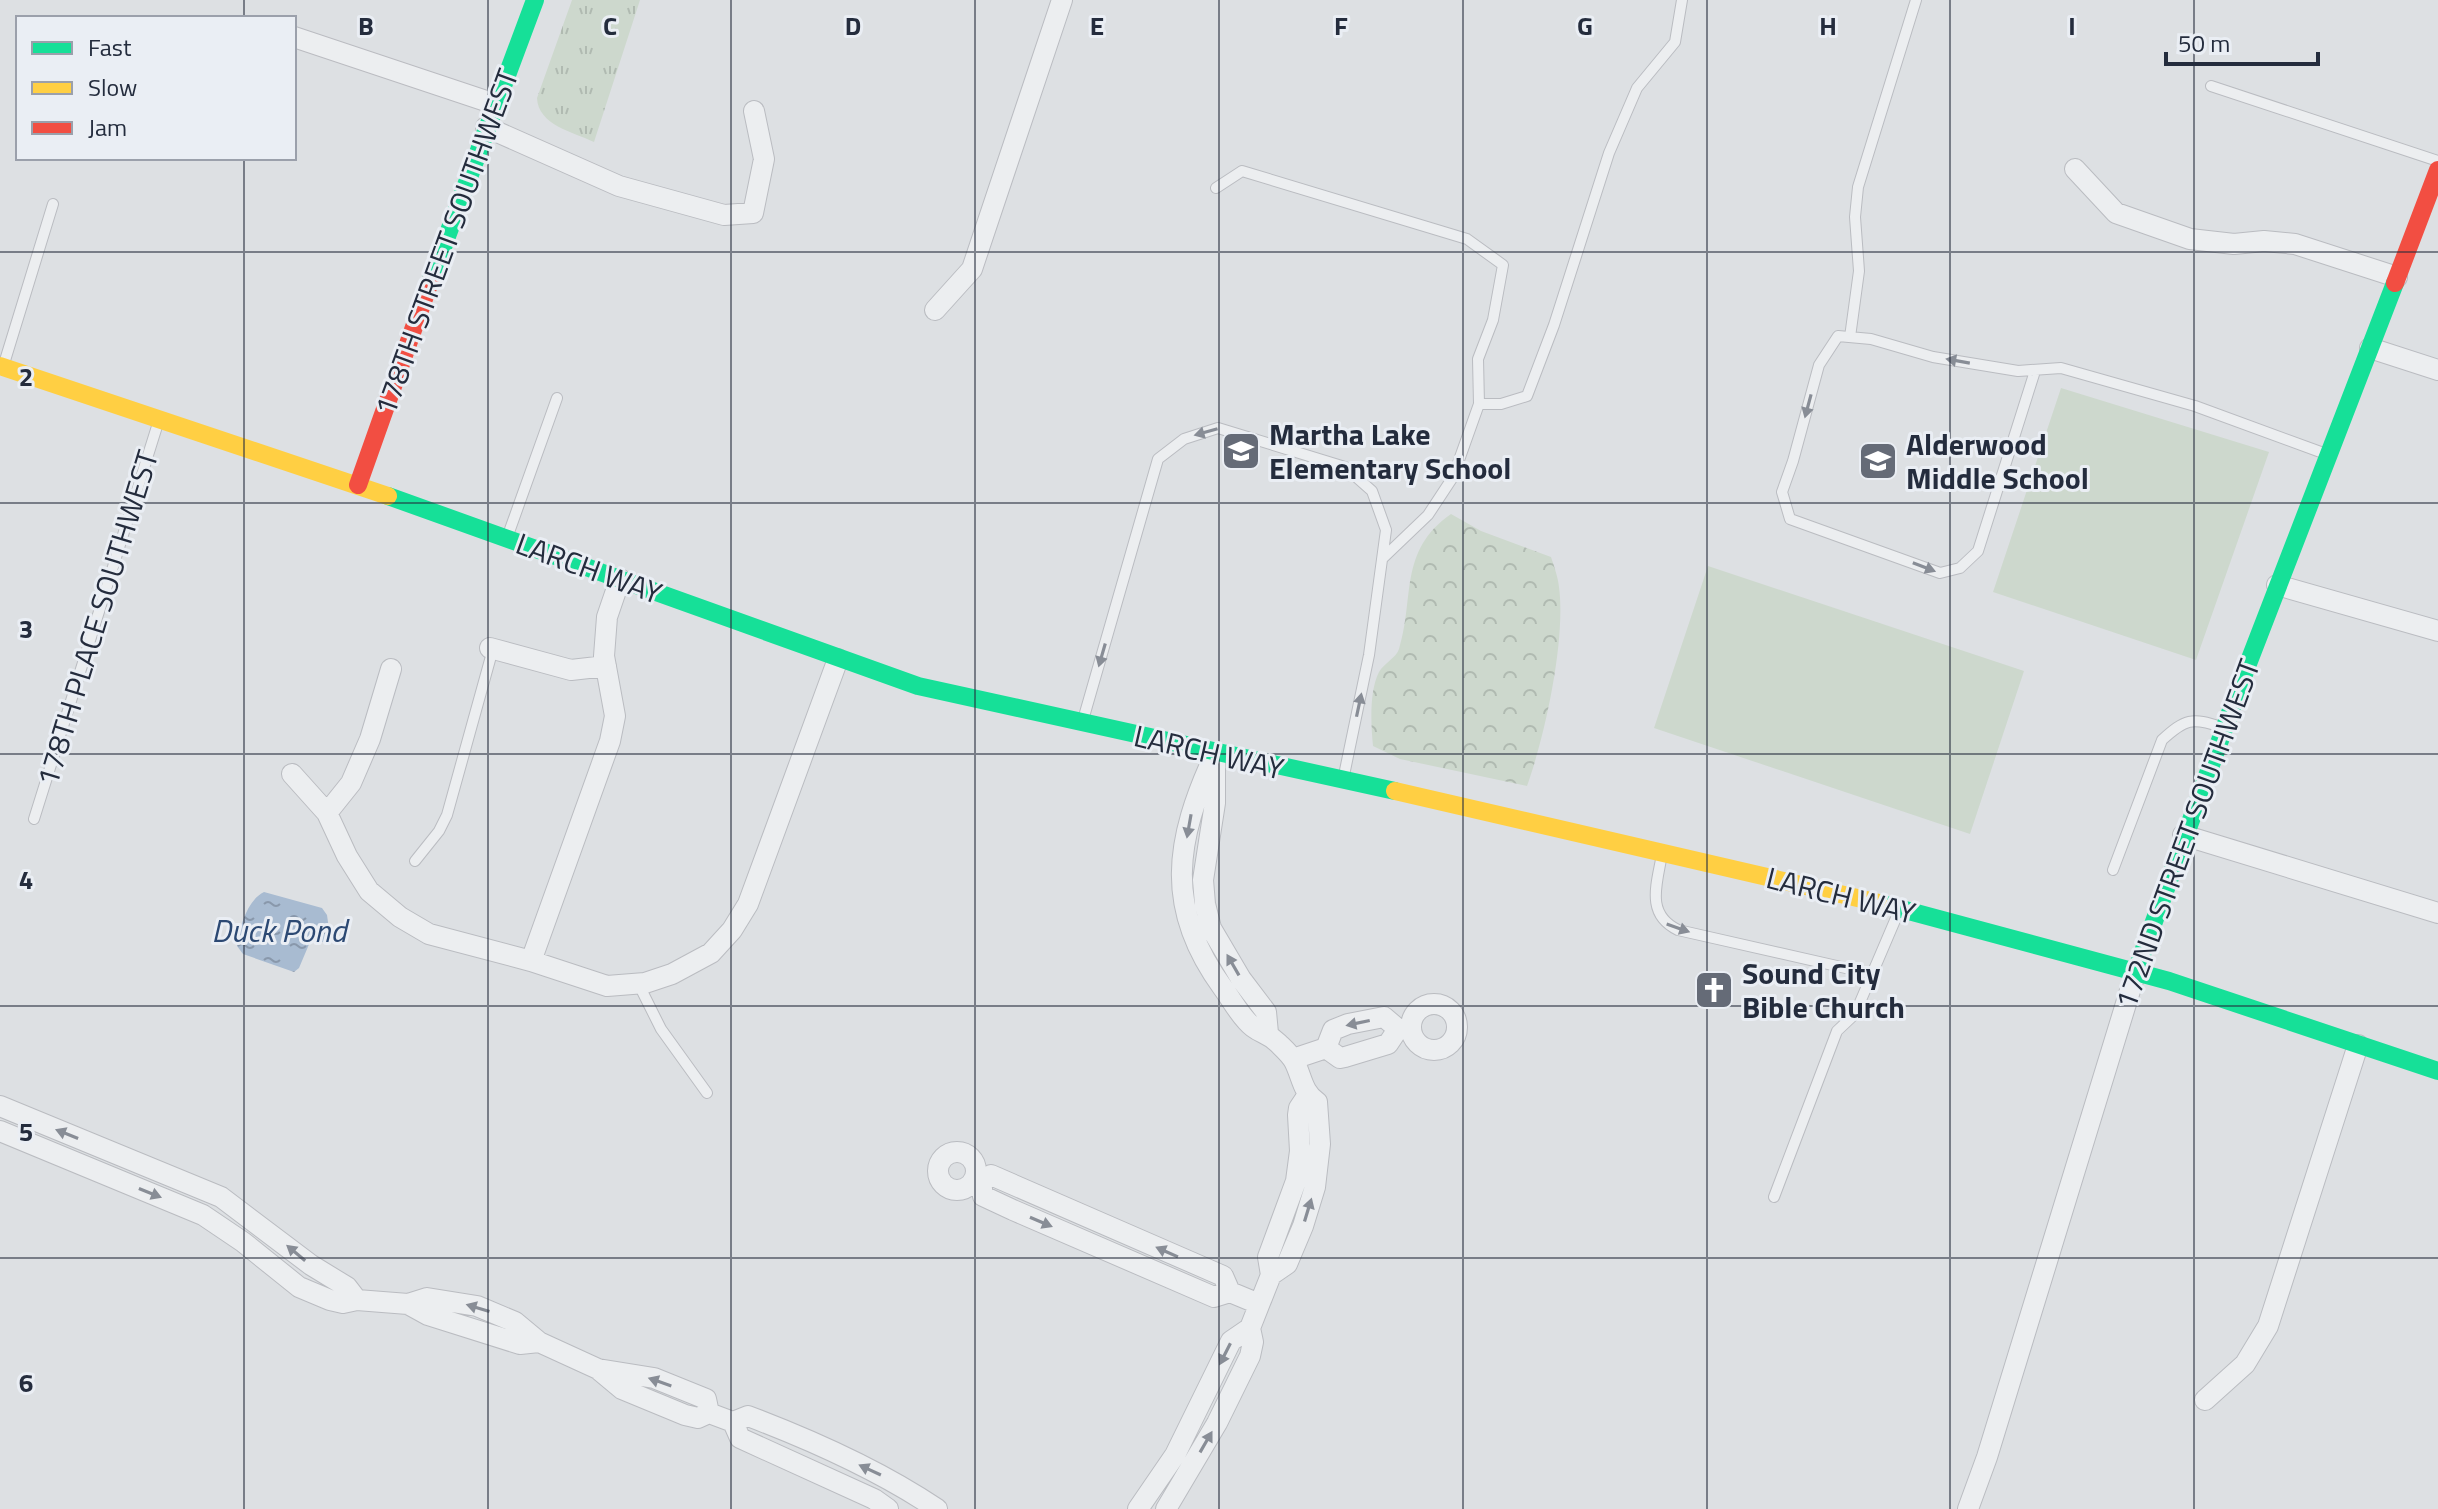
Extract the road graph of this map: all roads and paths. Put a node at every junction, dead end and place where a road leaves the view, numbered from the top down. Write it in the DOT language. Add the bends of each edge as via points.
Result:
graph roads {
  1 [pos="535,0"];
  2 [pos="1062,0"];
  3 [pos="1682,0"];
  4 [pos="1916,0"];
  5 [pos="296,38"];
  6 [pos="2211,86"];
  7 [pos="495,104"];
  8 [pos="754,111"];
  9 [pos="486,127"];
  10 [pos="2438,161"];
  11 [pos="2075,169"];
  12 [pos="2438,170"];
  13 [pos="1216,188"];
  14 [pos="53,204"];
  15 [pos="2397,277"];
  16 [pos="935,310"];
  17 [pos="1850,337"];
  18 [pos="2370,348"];
  19 [pos="2,366"];
  20 [pos="2438,370"];
  21 [pos="2035,371"];
  22 [pos="557,398"];
  23 [pos="1479,404"];
  24 [pos="160,418"];
  25 [pos="2328,454"];
  26 [pos="358,485"];
  27 [pos="507,539"];
  28 [pos="1382,559"];
  29 [pos="620,579"];
  30 [pos="2277,585"];
  31 [pos="2438,631"];
  32 [pos="492,648"];
  33 [pos="838,659"];
  34 [pos="606,666"];
  35 [pos="391,669"];
  36 [pos="1082,723"];
  37 [pos="2223,728"];
  38 [pos="1215,754"];
  39 [pos="292,774"];
  40 [pos="1343,782"];
  41 [pos="327,813"];
  42 [pos="34,819"];
  43 [pos="2183,835"];
  44 [pos="1662,852"];
  45 [pos="415,861"];
  46 [pos="2113,870"];
  47 [pos="1900,909"];
  48 [pos="2438,913"];
  49 [pos="531,961"];
  50 [pos="2136,971"];
  51 [pos="1872,974"];
  52 [pos="638,983"];
  53 [pos="2358,1045"];
  54 [pos="1326,1048"];
  55 [pos="1293,1059"];
  56 [pos="2438,1071"];
  57 [pos="707,1093"];
  58 [pos="0,1106"];
  59 [pos="0,1131"];
  60 [pos="977,1180"];
  61 [pos="1774,1197"];
  62 [pos="357,1300"];
  63 [pos="1259,1304"];
  64 [pos="1250,1328"];
  65 [pos="2205,1400"];
  66 [pos="733,1422"];
  67 [pos="888,1509"];
  68 [pos="937,1509"];
  69 [pos="1138,1509"];
  70 [pos="1166,1509"];
  71 [pos="1968,1509"];
  1 -- 7 [label="main road, 178TH STREET SOUTHWEST"];
  2 -- 16 [label="street" via="972,269"];
  3 -- 23 [label="lane" via="1675,42 1637,88 1609,153 1527,396"];
  4 -- 17 [label="lane" via="1858,187 1859,271"];
  5 -- 7 [label="street"];
  6 -- 10 [label="lane"];
  7 -- 9 [label="main road, 178TH STREET SOUTHWEST"];
  8 -- 9 [label="street" via="764,159 753,213 724,215 619,186"];
  9 -- 26 [label="main road, 178TH STREET SOUTHWEST"];
  11 -- 15 [label="street" via="2116,213 2175,234 2234,244 2295,244"];
  12 -- 15 [label="main road, 172ND STREET SOUTHWEST"];
  13 -- 23 [label="lane" via="1242,171 1467,239 1503,265 1493,320 1478,359"];
  14 -- 19 [label="lane"];
  15 -- 18 [label="main road, 172ND STREET SOUTHWEST"];
  21 -- 17 [label="lane, one-way" via="1933,357"];
  17 -- 21 [label="lane, one-way" via="1838,336 1819,365 1782,492 1790,519 1940,573 1960,568 1978,551"];
  18 -- 20 [label="street"];
  18 -- 25 [label="main road, 172ND STREET SOUTHWEST"];
  19 -- 24 [label="main road, LARCH WAY"];
  21 -- 25 [label="lane" via="2061,368 2154,394"];
  22 -- 27 [label="lane"];
  23 -- 28 [label="lane" via="1453,477 1428,515"];
  24 -- 26 [label="main road, LARCH WAY"];
  24 -- 42 [label="lane, 178TH PLACE SOUTHWEST"];
  25 -- 30 [label="main road, 172ND STREET SOUTHWEST"];
  26 -- 27 [label="main road, LARCH WAY"];
  27 -- 29 [label="main road, LARCH WAY"];
  28 -- 36 [label="lane, one-way" via="1386,530 1372,491 1345,467 1218,428 1184,439 1158,459"];
  40 -- 28 [label="lane, one-way"];
  29 -- 33 [label="main road, LARCH WAY"];
  29 -- 34 [label="street" via="607,617"];
  30 -- 31 [label="street"];
  30 -- 37 [label="main road, 172ND STREET SOUTHWEST"];
  32 -- 34 [label="street" via="571,670"];
  32 -- 45 [label="lane" via="447,815"];
  33 -- 36 [label="main road, LARCH WAY" via="918,686"];
  33 -- 52 [label="street" via="748,904 732,930 711,953 672,974"];
  34 -- 49 [label="street" via="615,716 610,741"];
  35 -- 41 [label="street" via="351,783"];
  36 -- 38 [label="main road, LARCH WAY"];
  37 -- 43 [label="main road, 172ND STREET SOUTHWEST"];
  37 -- 46 [label="lane" via="2200,719 2188,721 2162,740"];
  38 -- 40 [label="main road, LARCH WAY"];
  38 -- 55 [label="street" via="1215,803 1203,880 1211,928 1266,1012 1268,1033"];
  39 -- 41 [label="street"];
  40 -- 44 [label="main road, LARCH WAY"];
  41 -- 49 [label="street" via="369,891 400,917 429,934"];
  43 -- 48 [label="street"];
  43 -- 50 [label="main road, 172ND STREET SOUTHWEST"];
  44 -- 47 [label="main road, LARCH WAY"];
  44 -- 51 [label="lane, one-way" via="1656,896 1657,913 1665,923"];
  47 -- 50 [label="main road, LARCH WAY"];
  47 -- 51 [label="lane"];
  49 -- 52 [label="street" via="607,986"];
  50 -- 53 [label="main road, LARCH WAY"];
  50 -- 71 [label="street, 172ND STREET SOUTHWEST"];
  51 -- 61 [label="lane" via="1855,1014 1837,1031"];
  52 -- 57 [label="lane" via="661,1029"];
  53 -- 56 [label="main road, LARCH WAY"];
  53 -- 65 [label="street" via="2268,1326 2245,1364"];
  54 -- 54 [label="street, one-way" via="1345,1057 1388,1044 1405,1029 1384,1017 1348,1024 1333,1030"];
  54 -- 55 [label="street"];
  55 -- 63 [label="street" via="1307,1096 1299,1108 1296,1181 1268,1257 1271,1275"];
  62 -- 58 [label="street, one-way" via="347,1287 221,1197"];
  59 -- 62 [label="street, one-way" via="203,1215 299,1287 343,1303"];
  60 -- 63 [label="street" via="991,1175 1223,1276 1230,1292"];
  62 -- 66 [label="street" via="408,1304 427,1298 477,1306 598,1369 622,1389 685,1415 698,1418 709,1413"];
  63 -- 64 [label="street"];
  64 -- 69 [label="street, one-way" via="1231,1341 1175,1455"];
  70 -- 64 [label="street, one-way" via="1250,1356"];
  66 -- 67 [label="street" via="740,1438"];
  68 -- 66 [label="street, one-way" via="901,1485 782,1429 748,1416"];
}
